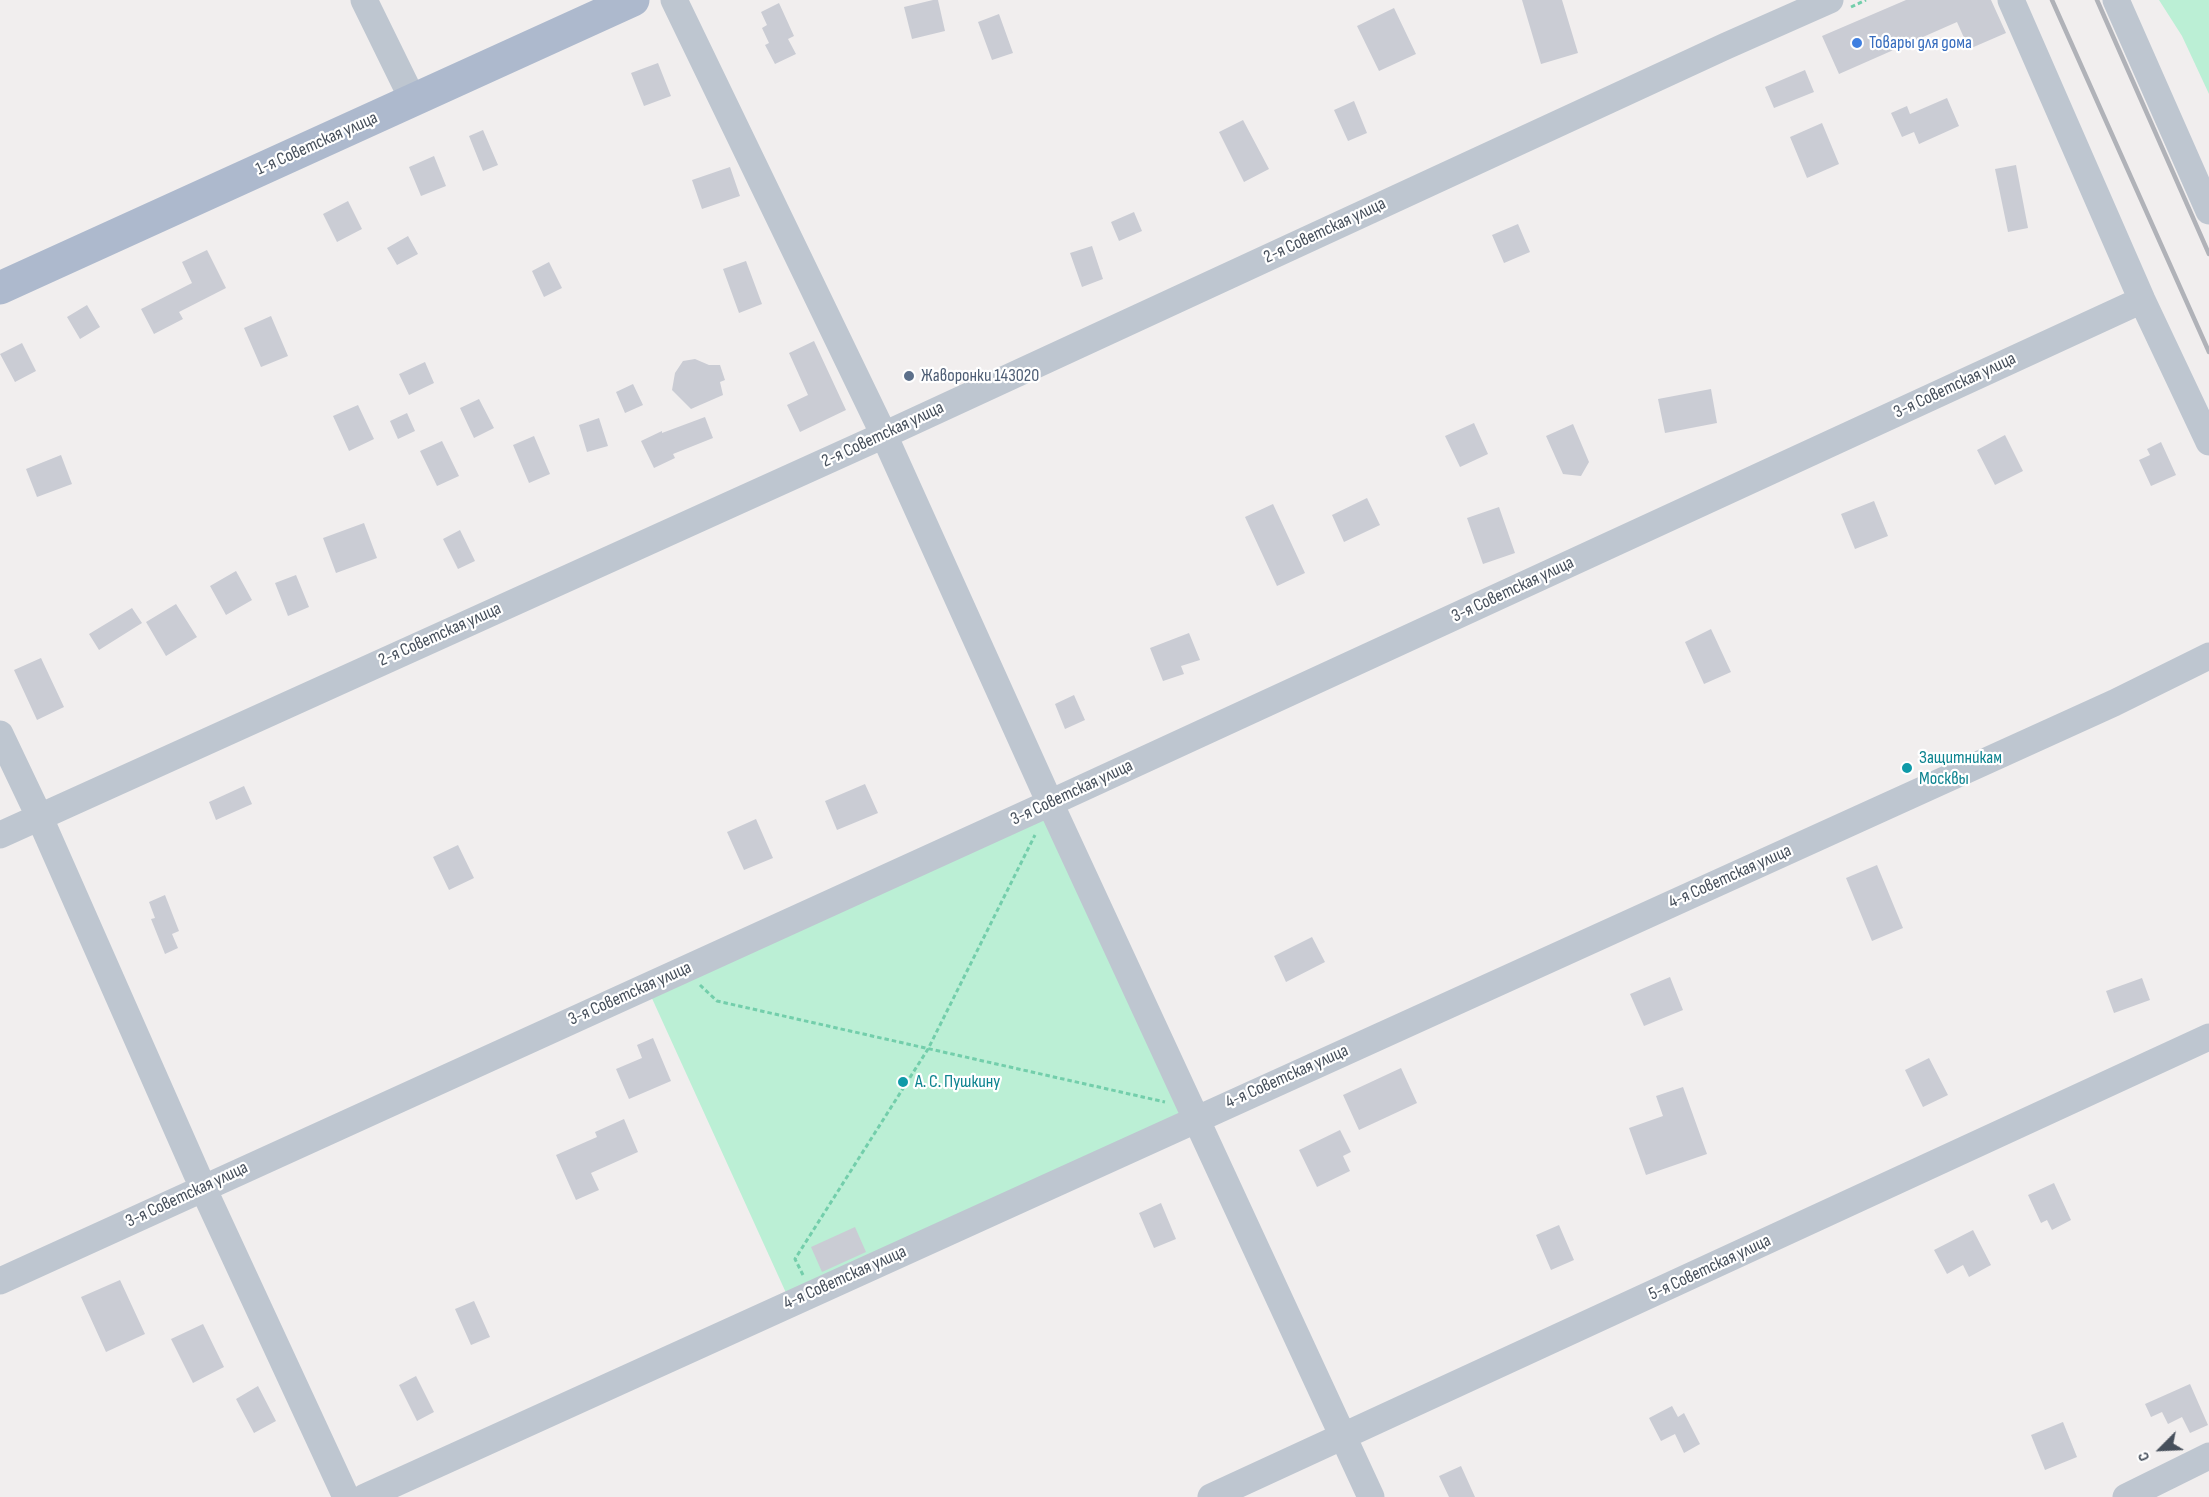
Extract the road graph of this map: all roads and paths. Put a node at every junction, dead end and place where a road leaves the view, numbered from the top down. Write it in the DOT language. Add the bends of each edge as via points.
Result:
graph roads {
  1 [pos="364,0"];
  2 [pos="633,0"];
  3 [pos="674,0"];
  4 [pos="1830,0"];
  5 [pos="2011,0"];
  6 [pos="2116,0"];
  7 [pos="413,100"];
  8 [pos="2209,211"];
  9 [pos="0,288"];
  10 [pos="2142,300"];
  11 [pos="884,435"];
  12 [pos="2209,442"];
  13 [pos="2209,656"];
  14 [pos="0,734"];
  15 [pos="1038,809"];
  16 [pos="39,816"];
  17 [pos="0,834"];
  18 [pos="683,970"];
  19 [pos="2209,1037"];
  20 [pos="928,1049"];
  21 [pos="1187,1123"];
  22 [pos="203,1188"];
  23 [pos="0,1281"];
  24 [pos="811,1294"];
  25 [pos="1343,1437"];
  26 [pos="2209,1456"];
  27 [pos="2165,1489"];
  28 [pos="346,1497"];
  29 [pos="365,1497"];
  30 [pos="1211,1497"];
  31 [pos="1371,1497"];
  32 [pos="2126,1497"];
  1 -- 7 [label="street"];
  2 -- 7 [label="main road, 1-я Советская улица"];
  3 -- 11 [label="street"];
  4 -- 11 [label="street, 2-я Советская улица"];
  5 -- 10 [label="street"];
  6 -- 8 [label="street"];
  7 -- 9 [label="main road, 1-я Советская улица"];
  10 -- 12 [label="street"];
  10 -- 15 [label="street, 3-я Советская улица"];
  11 -- 15 [label="street"];
  11 -- 16 [label="street, 2-я Советская улица"];
  13 -- 21 [label="street, 4-я Советская улица" via="2103,708"];
  14 -- 16 [label="street"];
  15 -- 18 [label="street, 3-я Советская улица"];
  15 -- 20 [label="path" via="1035,834"];
  15 -- 21 [label="street"];
  16 -- 17 [label="street, 2-я Советская улица"];
  16 -- 22 [label="street"];
  18 -- 20 [label="path" via="717,1001"];
  18 -- 22 [label="street, 3-я Советская улица"];
  19 -- 25 [label="street, 5-я Советская улица"];
  20 -- 21 [label="path" via="1167,1103"];
  20 -- 24 [label="path" via="795,1259"];
  21 -- 24 [label="street, 4-я Советская улица"];
  21 -- 25 [label="street"];
  22 -- 23 [label="street, 3-я Советская улица"];
  22 -- 28 [label="street"];
  24 -- 29 [label="street, 4-я Советская улица"];
  25 -- 30 [label="street, 5-я Советская улица"];
  25 -- 31 [label="street"];
  26 -- 27 [label="street"];
  27 -- 32 [label="street"];
}
